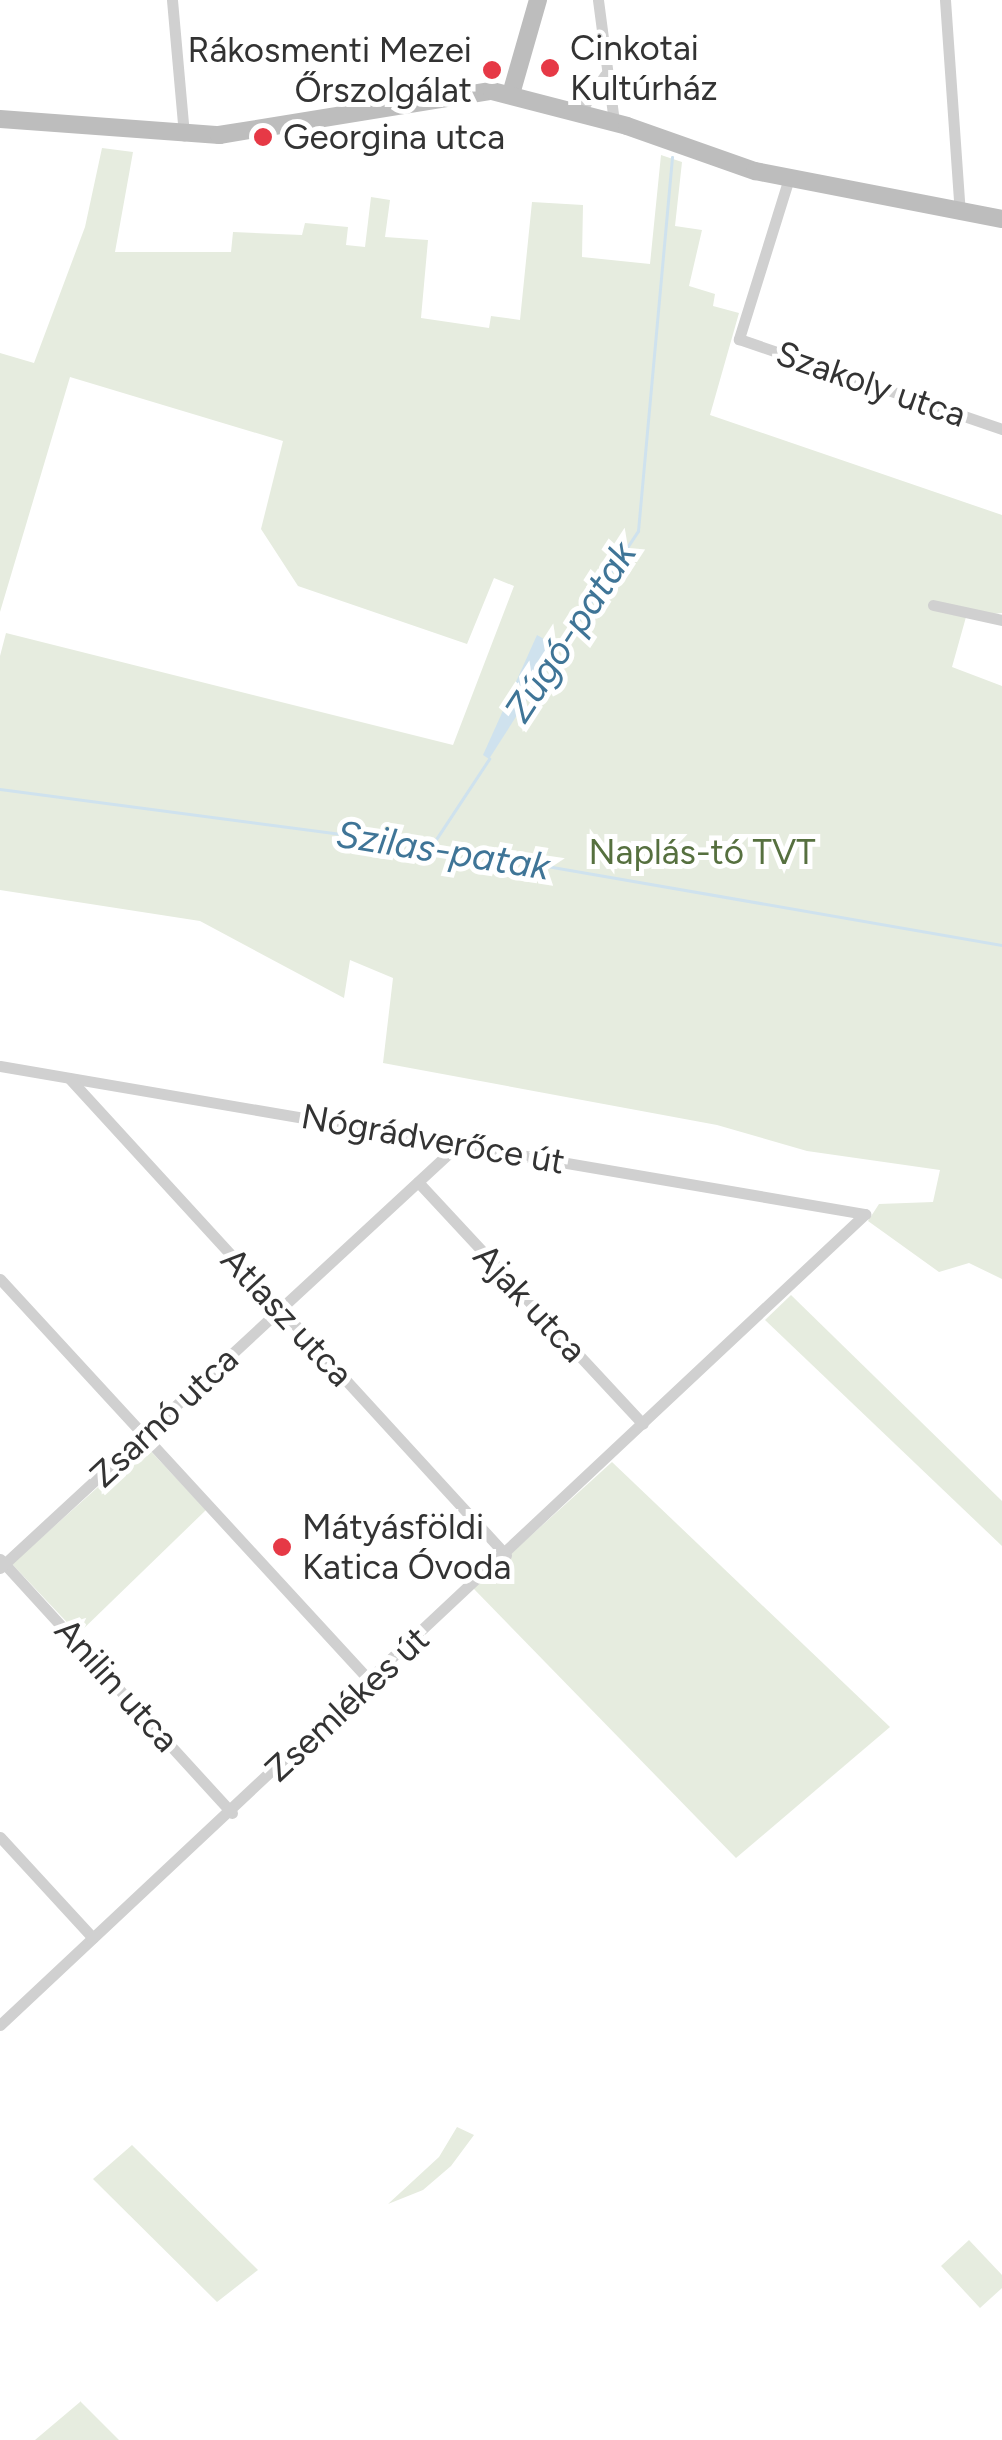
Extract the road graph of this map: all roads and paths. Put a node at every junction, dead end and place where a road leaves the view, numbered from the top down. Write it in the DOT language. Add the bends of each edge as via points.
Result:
graph roads {
  1 [pos="172,0"];
  2 [pos="538,0"];
  3 [pos="598,0"];
  4 [pos="945,0"];
  5 [pos="607,72"];
  6 [pos="511,94"];
  7 [pos="579,114"];
  8 [pos="0,119"];
  9 [pos="614,122"];
  10 [pos="184,135"];
  11 [pos="789,178"];
  12 [pos="960,212"];
  13 [pos="1002,219"];
  14 [pos="1002,429"];
  15 [pos="934,605"];
  16 [pos="1002,620"];
  17 [pos="0,1066"];
  18 [pos="69,1078"];
  19 [pos="460,1144"];
  20 [pos="418,1182"];
  21 [pos="865,1214"];
  22 [pos="0,1279"];
  23 [pos="280,1309"];
  24 [pos="643,1424"];
  25 [pos="144,1435"];
  26 [pos="506,1555"];
  27 [pos="1,1564"];
  28 [pos="370,1681"];
  29 [pos="232,1813"];
  30 [pos="0,1837"];
  31 [pos="93,1938"];
  32 [pos="0,2025"];
  1 -- 10 [label="street"];
  2 -- 6 [label="main road"];
  3 -- 5 [label="street"];
  4 -- 12 [label="street"];
  5 -- 7 [label="street"];
  5 -- 9 [label="street"];
  6 -- 7 [label="main road"];
  6 -- 10 [label="main road" via="472,92 314,124"];
  7 -- 9 [label="main road"];
  8 -- 10 [label="main road"];
  9 -- 11 [label="main road"];
  11 -- 12 [label="main road"];
  11 -- 14 [label="street, Szakoly utca" via="739,339"];
  12 -- 13 [label="main road"];
  15 -- 16 [label="street"];
  17 -- 18 [label="street, Nógrádverőce út"];
  18 -- 19 [label="street, Nógrádverőce út"];
  18 -- 23 [label="street, Atlasz utca"];
  19 -- 20 [label="street, Zsarnó utca"];
  19 -- 21 [label="street, Nógrádverőce út"];
  20 -- 23 [label="street, Zsarnó utca"];
  20 -- 24 [label="street, Ajak utca"];
  21 -- 24 [label="street, Zsemlékes út"];
  22 -- 25 [label="street"];
  23 -- 25 [label="street, Zsarnó utca"];
  23 -- 26 [label="street, Atlasz utca"];
  24 -- 26 [label="street, Zsemlékes út"];
  25 -- 27 [label="street, Zsarnó utca"];
  25 -- 28 [label="street"];
  26 -- 28 [label="street, Zsemlékes út"];
  27 -- 29 [label="street, Anilin utca"];
  28 -- 29 [label="street, Zsemlékes út"];
  29 -- 31 [label="street, Zsemlékes út"];
  30 -- 31 [label="street"];
  31 -- 32 [label="street, Zsemlékes út"];
}
